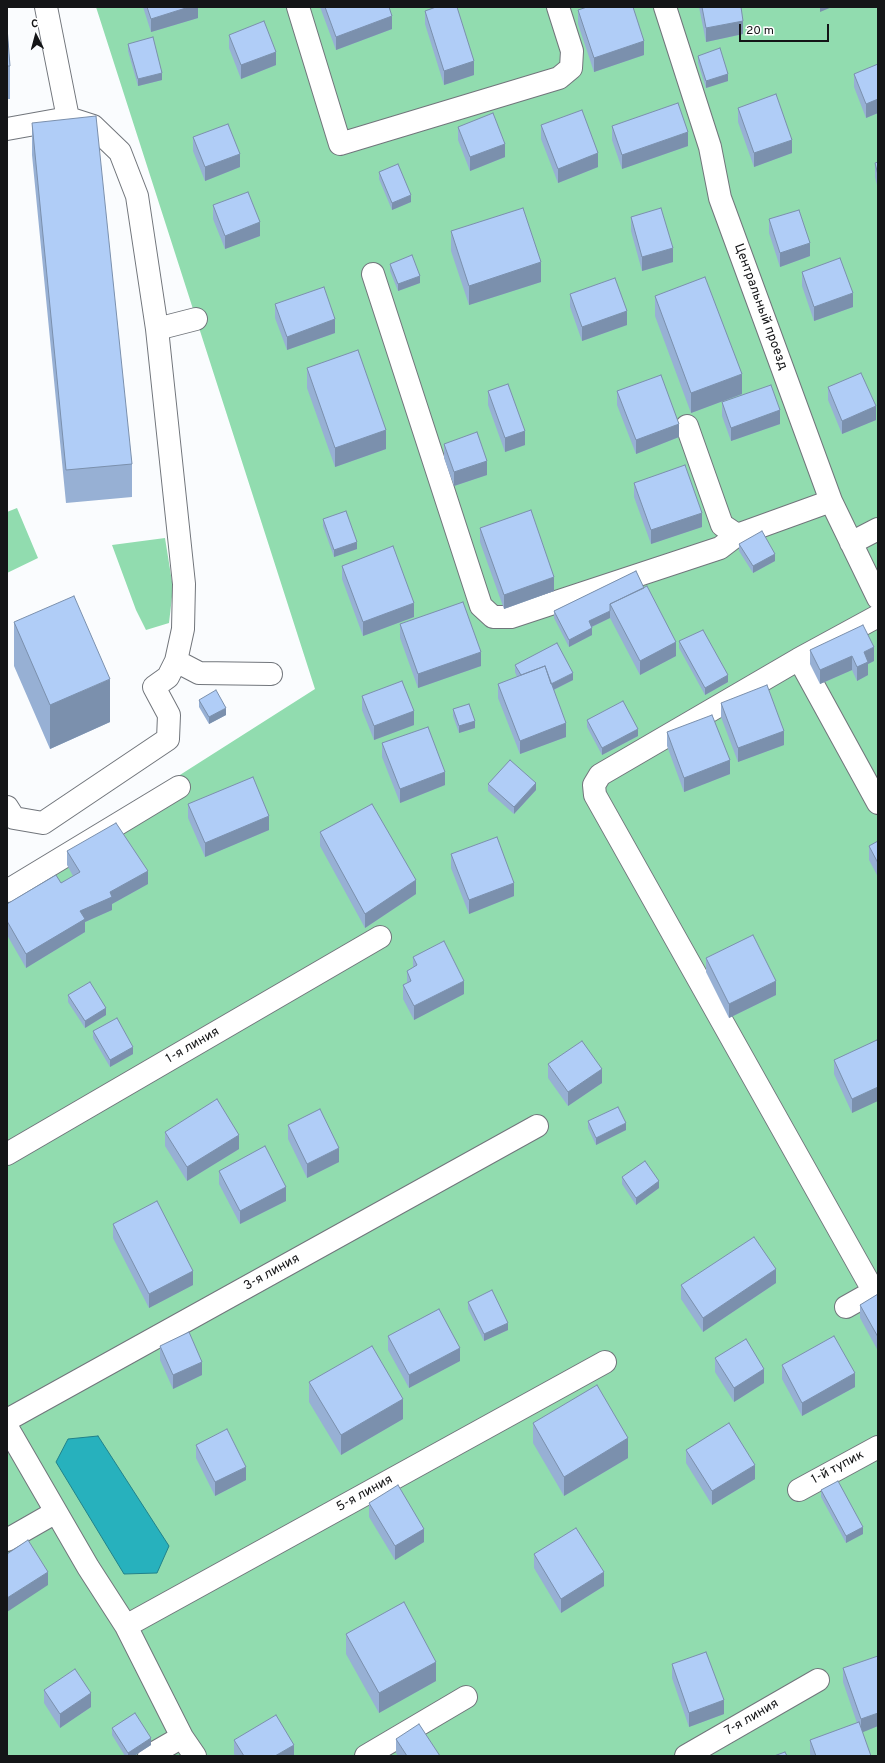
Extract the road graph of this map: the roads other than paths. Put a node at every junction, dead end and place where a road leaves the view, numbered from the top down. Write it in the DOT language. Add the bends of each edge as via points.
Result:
graph roads {
  1 [pos="46,7"];
  2 [pos="298,7"];
  3 [pos="558,7"];
  4 [pos="665,7"];
  5 [pos="68,118"];
  6 [pos="7,129"];
  7 [pos="373,274"];
  8 [pos="196,319"];
  9 [pos="157,329"];
  10 [pos="687,426"];
  11 [pos="831,501"];
  12 [pos="878,529"];
  13 [pos="737,535"];
  14 [pos="851,543"];
  15 [pos="878,598"];
  16 [pos="878,616"];
  17 [pos="799,659"];
  18 [pos="176,661"];
  19 [pos="271,674"];
  20 [pos="180,787"];
  21 [pos="878,803"];
  22 [pos="7,807"];
  23 [pos="7,891"];
  24 [pos="380,937"];
  25 [pos="537,1126"];
  26 [pos="7,1154"];
  27 [pos="876,1291"];
  28 [pos="846,1307"];
  29 [pos="605,1362"];
  30 [pos="7,1420"];
  31 [pos="7,1427"];
  32 [pos="878,1447"];
  33 [pos="799,1490"];
  34 [pos="56,1512"];
  35 [pos="7,1540"];
  36 [pos="126,1626"];
  37 [pos="818,1680"];
  38 [pos="466,1697"];
  39 [pos="182,1737"];
  40 [pos="149,1756"];
  41 [pos="195,1756"];
  42 [pos="366,1756"];
  43 [pos="686,1756"];
  1 -- 5 [label="lane"];
  2 -- 3 [label="lane" via="340,144 558,78 571,68 572,51"];
  4 -- 11 [label="lane, Центральный проезд" via="710,147 720,198"];
  5 -- 6 [label="lane"];
  5 -- 9 [label="lane" via="93,126 120,152 137,196"];
  7 -- 13 [label="lane" via="481,606 493,617 511,617 720,548"];
  8 -- 9 [label="lane"];
  9 -- 18 [label="lane" via="184,584 183,629"];
  10 -- 13 [label="lane" via="722,525"];
  11 -- 13 [label="lane"];
  11 -- 14 [label="lane, Центральный проезд"];
  12 -- 14 [label="lane"];
  14 -- 15 [label="lane, Центральный проезд"];
  16 -- 17 [label="lane"];
  17 -- 21 [label="lane"];
  17 -- 27 [label="lane" via="600,775 594,785 595,795"];
  18 -- 19 [label="lane" via="199,672"];
  18 -- 22 [label="lane" via="168,677 154,687 169,715 168,739 42,823 14,818"];
  20 -- 23 [label="lane"];
  24 -- 26 [label="lane, 1-я линия"];
  25 -- 30 [label="lane, 3-я линия"];
  27 -- 28 [label="lane"];
  29 -- 36 [label="lane, 5-я линия"];
  31 -- 34 [label="lane"];
  32 -- 33 [label="lane, 1-й тупик"];
  34 -- 35 [label="lane"];
  34 -- 36 [label="lane"];
  36 -- 39 [label="lane"];
  37 -- 43 [label="lane, 7-я линия"];
  38 -- 42 [label="lane"];
  39 -- 40 [label="lane"];
  39 -- 41 [label="lane"];
}
